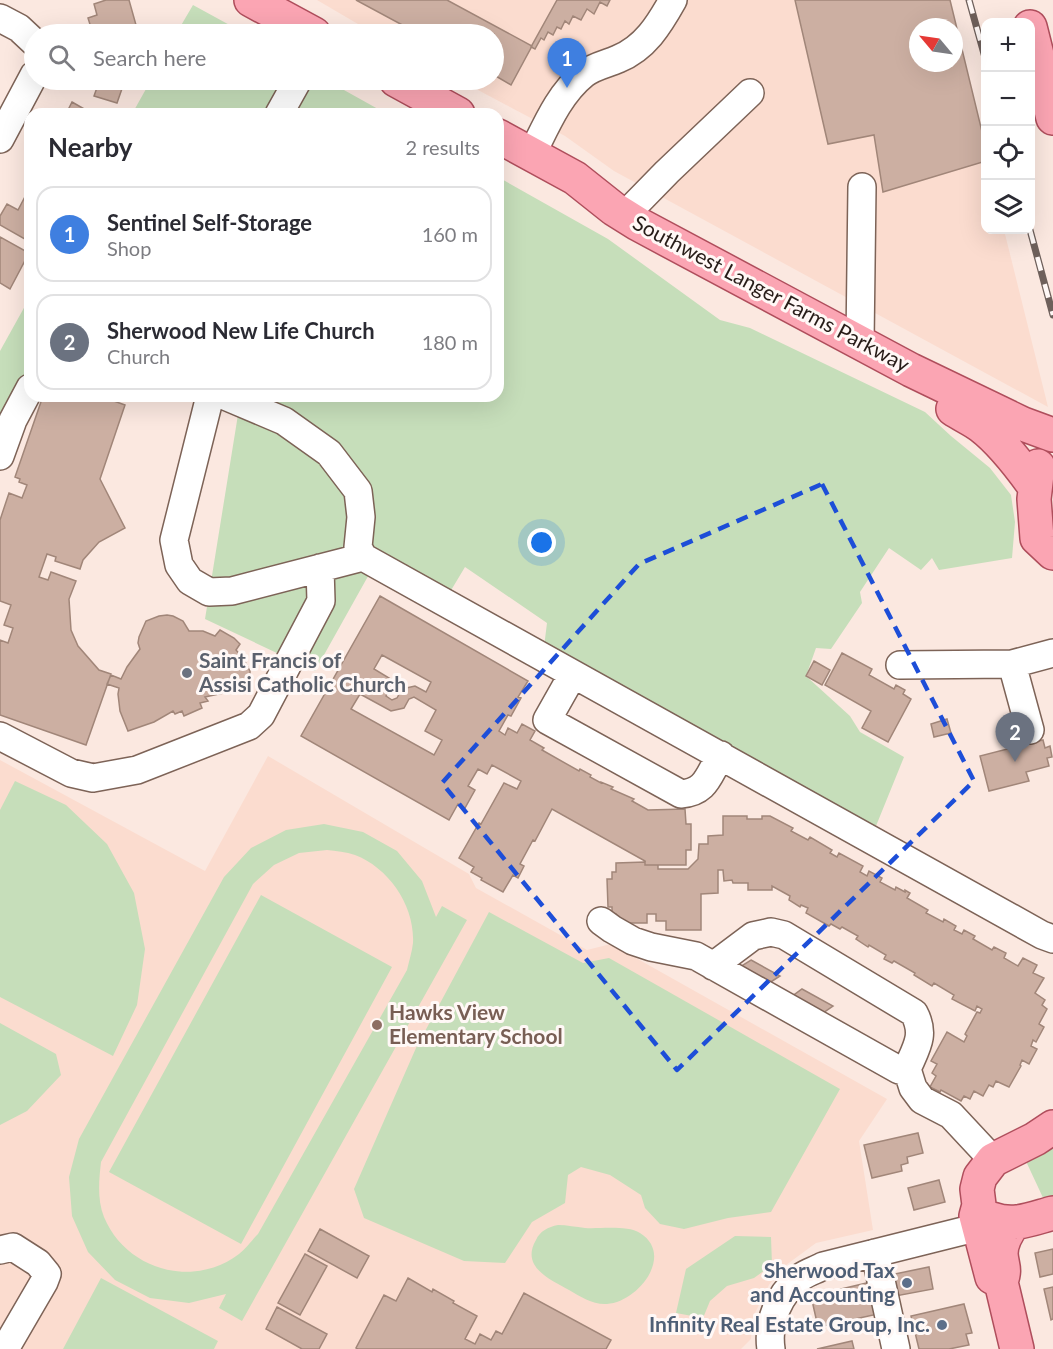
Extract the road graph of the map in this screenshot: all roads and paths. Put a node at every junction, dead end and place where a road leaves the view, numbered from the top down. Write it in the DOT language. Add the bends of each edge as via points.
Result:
graph roads {
  1 [pos="251,0"];
  2 [pos="673,0"];
  3 [pos="1024,0"];
  4 [pos="0,18"];
  5 [pos="1028,18"];
  6 [pos="295,24"];
  7 [pos="24,33"];
  8 [pos="1035,47"];
  9 [pos="26,90"];
  10 [pos="292,90"];
  11 [pos="415,90"];
  12 [pos="750,93"];
  13 [pos="282,108"];
  14 [pos="448,108"];
  15 [pos="1053,118"];
  16 [pos="0,139"];
  17 [pos="504,139"];
  18 [pos="531,154"];
  19 [pos="862,186"];
  20 [pos="624,216"];
  21 [pos="860,342"];
  22 [pos="911,370"];
  23 [pos="24,399"];
  24 [pos="208,402"];
  25 [pos="239,402"];
  26 [pos="1052,440"];
  27 [pos="0,456"];
  28 [pos="1035,488"];
  29 [pos="1053,552"];
  30 [pos="363,557"];
  31 [pos="320,568"];
  32 [pos="1053,653"];
  33 [pos="1012,664"];
  34 [pos="900,665"];
  35 [pos="573,674"];
  36 [pos="1030,730"];
  37 [pos="0,736"];
  38 [pos="721,755"];
  39 [pos="601,921"];
  40 [pos="1053,939"];
  41 [pos="713,966"];
  42 [pos="907,1069"];
  43 [pos="1048,1134"];
  44 [pos="993,1160"];
  45 [pos="1053,1213"];
  46 [pos="979,1216"];
  47 [pos="1014,1223"];
  48 [pos="0,1249"];
  49 [pos="875,1253"];
  50 [pos="1001,1282"];
  51 [pos="4,1349"];
  52 [pos="771,1349"];
  53 [pos="896,1349"];
  54 [pos="1017,1349"];
  1 -- 6 [label="main road"];
  2 -- 18 [label="street" via="636,50 586,72 569,88"];
  3 -- 5 [label="main road"];
  4 -- 7 [label="street"];
  8 -- 15 [label="main road"];
  9 -- 16 [label="street"];
  10 -- 13 [label="street"];
  11 -- 14 [label="main road"];
  12 -- 20 [label="street"];
  17 -- 18 [label="main road, Southwest Langer Farms Parkway"];
  18 -- 20 [label="main road, Southwest Langer Farms Parkway" via="575,178"];
  19 -- 21 [label="street"];
  20 -- 21 [label="main road, Southwest Langer Farms Parkway"];
  21 -- 22 [label="main road, Southwest Langer Farms Parkway"];
  22 -- 26 [label="main road, Southwest Langer Farms Parkway"];
  22 -- 28 [label="main road" via="923,391 989,433"];
  23 -- 27 [label="street"];
  24 -- 31 [label="street" via="174,540 179,565 190,581 209,592 232,591"];
  25 -- 30 [label="street" via="284,421 329,453 358,491 358,546"];
  26 -- 28 [label="main road" via="1040,459"];
  26 -- 29 [label="main road" via="1046,508"];
  28 -- 29 [label="main road" via="1037,538"];
  30 -- 31 [label="street"];
  30 -- 35 [label="street"];
  31 -- 37 [label="street" via="321,601 261,716 249,726 137,770 93,778 71,773"];
  32 -- 33 [label="street"];
  33 -- 34 [label="street"];
  33 -- 36 [label="street"];
  35 -- 38 [label="street"];
  35 -- 38 [label="street" via="547,720 681,794 693,793 704,785"];
  38 -- 40 [label="street"];
  39 -- 41 [label="street" via="633,941 696,956"];
  41 -- 42 [label="street" via="899,1070"];
  41 -- 42 [label="street" via="753,936 771,932 784,935 914,1013 921,1033"];
  42 -- 44 [label="street" via="922,1100 951,1115"];
  43 -- 44 [label="main road"];
  44 -- 46 [label="main road" via="980,1177"];
  45 -- 47 [label="main road"];
  46 -- 47 [label="main road"];
  46 -- 49 [label="street"];
  46 -- 50 [label="main road" via="992,1277"];
  47 -- 50 [label="main road" via="1003,1243"];
  48 -- 51 [label="street" via="12,1247 39,1263 47,1274"];
  49 -- 52 [label="street" via="823,1266 802,1276 789,1288 771,1322"];
  49 -- 53 [label="street"];
  50 -- 54 [label="main road"];
}
